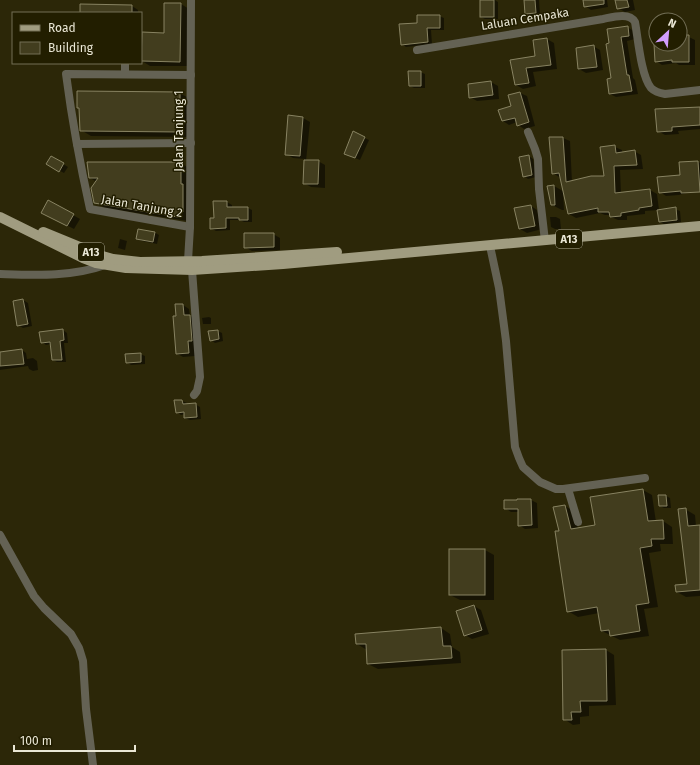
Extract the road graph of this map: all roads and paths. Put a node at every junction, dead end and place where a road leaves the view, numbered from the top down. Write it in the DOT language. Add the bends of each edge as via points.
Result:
graph roads {
  1 [pos="191,0"];
  2 [pos="417,50"];
  3 [pos="125,64"];
  4 [pos="125,74"];
  5 [pos="191,75"];
  6 [pos="700,90"];
  7 [pos="528,132"];
  8 [pos="191,143"];
  9 [pos="77,144"];
  10 [pos="0,216"];
  11 [pos="700,226"];
  12 [pos="190,227"];
  13 [pos="545,241"];
  14 [pos="490,246"];
  15 [pos="437,250"];
  16 [pos="105,265"];
  17 [pos="190,266"];
  18 [pos="0,274"];
  19 [pos="194,395"];
  20 [pos="645,478"];
  21 [pos="568,489"];
  22 [pos="578,522"];
  23 [pos="0,535"];
  24 [pos="93,765"];
  1 -- 5 [label="street, Jalan Tanjung 1"];
  2 -- 6 [label="street, Laluan Cempaka" via="628,17 635,22 644,71 651,88 659,94"];
  3 -- 4 [label="street"];
  4 -- 5 [label="street"];
  4 -- 9 [label="street" via="66,74"];
  5 -- 8 [label="street, Jalan Tanjung 1"];
  7 -- 13 [label="street" via="538,159"];
  8 -- 9 [label="street"];
  8 -- 12 [label="street, Jalan Tanjung 1"];
  9 -- 12 [label="street, Jalan Tanjung 2" via="90,209"];
  10 -- 16 [label="main road, A13" via="83,258"];
  10 -- 17 [label="main road, A13" via="113,258"];
  11 -- 13 [label="main road, A13"];
  12 -- 17 [label="street, Jalan Tanjung 1"];
  13 -- 14 [label="main road, A13"];
  14 -- 15 [label="main road, A13"];
  14 -- 21 [label="street" via="506,341 515,447 523,467 540,482 556,489"];
  15 -- 17 [label="main road, A13" via="395,249"];
  15 -- 17 [label="main road, A13" via="283,264 217,268"];
  16 -- 17 [label="main road, A13" via="169,270"];
  16 -- 18 [label="street" via="74,272"];
  17 -- 19 [label="street, Jalan Tanjung 1" via="200,377"];
  20 -- 21 [label="street"];
  21 -- 22 [label="street"];
  23 -- 24 [label="street" via="34,596 71,634 79,648 83,661"];
}
